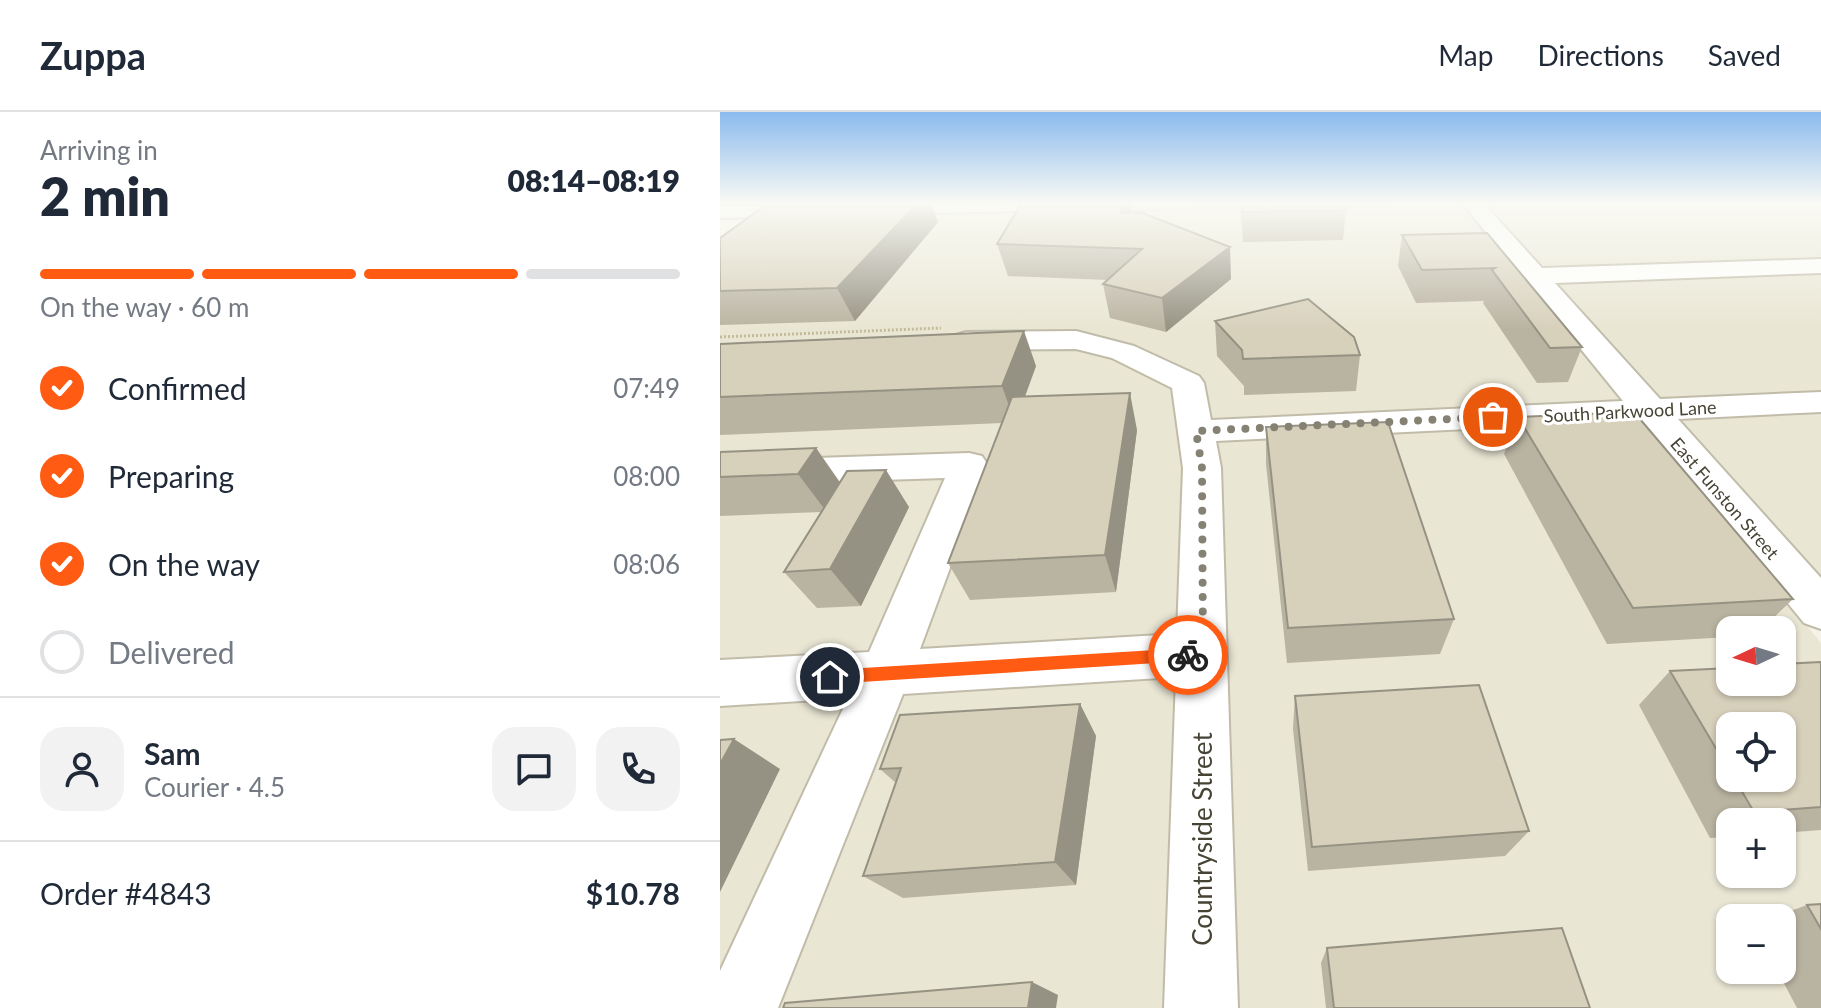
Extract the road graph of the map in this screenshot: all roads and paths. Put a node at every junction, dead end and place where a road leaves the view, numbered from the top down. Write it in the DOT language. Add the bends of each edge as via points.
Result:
graph roads {
  1 [pos="1510,246"];
  2 [pos="1821,266"];
  3 [pos="1536,276"];
  4 [pos="948,334"];
  5 [pos="720,337"];
  6 [pos="1821,402"];
  7 [pos="1649,410"];
  8 [pos="1196,431"];
  9 [pos="720,473"];
  10 [pos="1821,610"];
  11 [pos="1203,654"];
  12 [pos="885,674"];
  13 [pos="720,683"];
  14 [pos="741,1008"];
  15 [pos="1201,1008"];
  1 -- 3 [label="street, East Funston Street"];
  2 -- 3 [label="street"];
  3 -- 7 [label="street, East Funston Street"];
  4 -- 5 [label="path"];
  4 -- 8 [label="street" via="1076,340 1123,352 1188,383"];
  6 -- 7 [label="street, South Parkwood Lane"];
  7 -- 8 [label="street, South Parkwood Lane"];
  7 -- 10 [label="street, East Funston Street"];
  8 -- 11 [label="street, Countryside Street" via="1202,468"];
  9 -- 12 [label="street" via="969,465"];
  11 -- 12 [label="street"];
  11 -- 15 [label="street, Countryside Street"];
  12 -- 13 [label="street"];
  12 -- 14 [label="street"];
}
